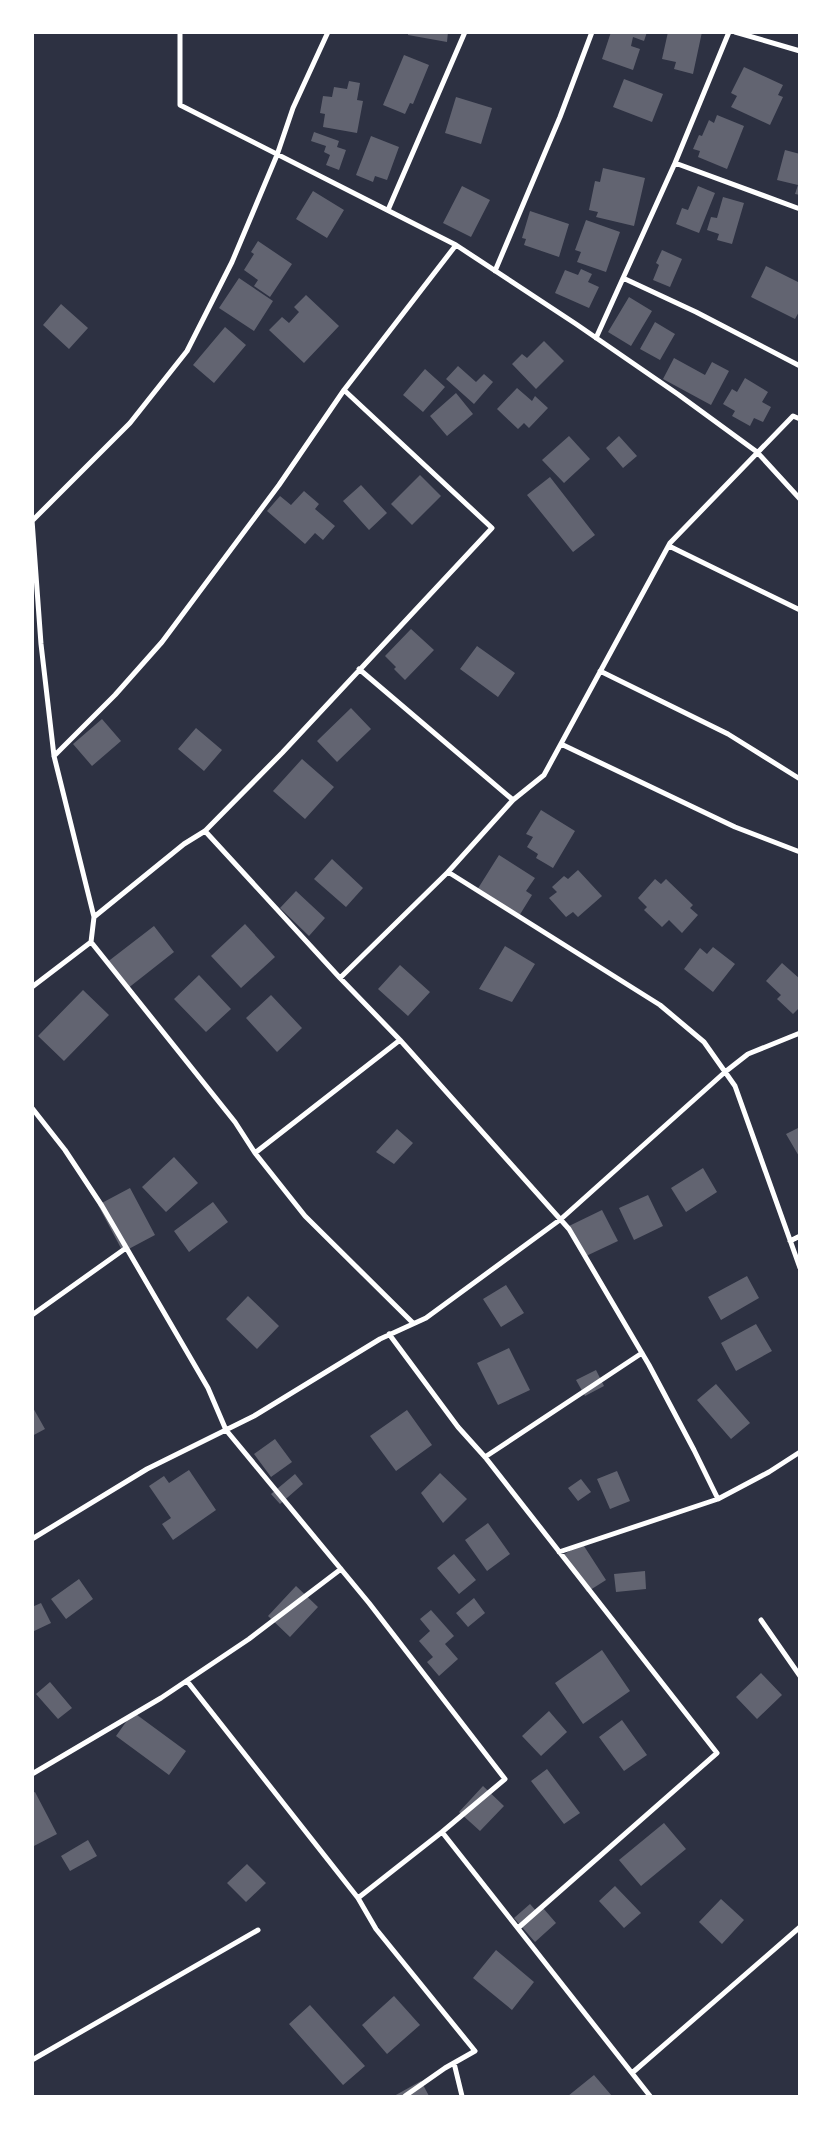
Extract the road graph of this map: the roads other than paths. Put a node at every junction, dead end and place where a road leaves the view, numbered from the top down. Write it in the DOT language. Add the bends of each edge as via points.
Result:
graph roads {
  1 [pos="180,32"];
  2 [pos="328,32"];
  3 [pos="465,32"];
  4 [pos="592,32"];
  5 [pos="729,32"];
  6 [pos="735,32"];
  7 [pos="800,52"];
  8 [pos="277,155"];
  9 [pos="675,163"];
  10 [pos="800,209"];
  11 [pos="388,210"];
  12 [pos="456,245"];
  13 [pos="495,270"];
  14 [pos="623,278"];
  15 [pos="596,338"];
  16 [pos="800,366"];
  17 [pos="344,390"];
  18 [pos="800,419"];
  19 [pos="757,452"];
  20 [pos="800,498"];
  21 [pos="33,520"];
  22 [pos="668,546"];
  23 [pos="800,610"];
  24 [pos="359,669"];
  25 [pos="600,671"];
  26 [pos="561,744"];
  27 [pos="54,756"];
  28 [pos="800,779"];
  29 [pos="513,800"];
  30 [pos="205,831"];
  31 [pos="800,852"];
  32 [pos="448,872"];
  33 [pos="94,917"];
  34 [pos="92,942"];
  35 [pos="340,978"];
  36 [pos="32,987"];
  37 [pos="800,1033"];
  38 [pos="400,1040"];
  39 [pos="725,1072"];
  40 [pos="32,1108"];
  41 [pos="255,1154"];
  42 [pos="561,1219"];
  43 [pos="800,1236"];
  44 [pos="790,1241"];
  45 [pos="126,1248"];
  46 [pos="800,1268"];
  47 [pos="32,1315"];
  48 [pos="413,1323"];
  49 [pos="389,1334"];
  50 [pos="642,1352"];
  51 [pos="226,1430"];
  52 [pos="800,1452"];
  53 [pos="485,1457"];
  54 [pos="718,1499"];
  55 [pos="32,1539"];
  56 [pos="559,1552"];
  57 [pos="341,1569"];
  58 [pos="761,1620"];
  59 [pos="798,1673"];
  60 [pos="187,1681"];
  61 [pos="32,1774"];
  62 [pos="442,1832"];
  63 [pos="358,1898"];
  64 [pos="800,1927"];
  65 [pos="518,1928"];
  66 [pos="258,1930"];
  67 [pos="32,2060"];
  68 [pos="454,2064"];
  69 [pos="632,2073"];
  70 [pos="404,2096"];
  71 [pos="462,2096"];
  72 [pos="650,2096"];
  1 -- 8 [label="street" via="180,106"];
  2 -- 8 [label="street" via="293,108"];
  3 -- 11 [label="street"];
  4 -- 13 [label="street"];
  5 -- 9 [label="street"];
  6 -- 7 [label="street"];
  8 -- 11 [label="street"];
  8 -- 21 [label="street" via="232,262 187,351 130,423"];
  9 -- 10 [label="street"];
  9 -- 14 [label="street"];
  11 -- 12 [label="street"];
  12 -- 13 [label="street"];
  12 -- 17 [label="street"];
  13 -- 15 [label="street"];
  14 -- 15 [label="street"];
  14 -- 16 [label="street"];
  15 -- 19 [label="street"];
  17 -- 24 [label="street" via="492,528"];
  17 -- 27 [label="street" via="279,485 162,642"];
  18 -- 19 [label="street" via="793,416"];
  19 -- 20 [label="street"];
  19 -- 22 [label="street"];
  21 -- 27 [label="street" via="41,644"];
  22 -- 23 [label="street"];
  22 -- 25 [label="street"];
  24 -- 29 [label="street"];
  24 -- 30 [label="street"];
  25 -- 26 [label="street"];
  25 -- 28 [label="street" via="728,734"];
  26 -- 29 [label="street" via="544,775"];
  26 -- 31 [label="street" via="735,827"];
  27 -- 33 [label="street"];
  29 -- 32 [label="street"];
  30 -- 33 [label="street" via="184,844"];
  30 -- 35 [label="street"];
  32 -- 35 [label="street"];
  32 -- 39 [label="street" via="660,1005 704,1042"];
  33 -- 34 [label="street"];
  34 -- 36 [label="street"];
  34 -- 41 [label="street" via="235,1122"];
  35 -- 38 [label="street"];
  37 -- 39 [label="street" via="748,1054"];
  38 -- 41 [label="street"];
  38 -- 42 [label="street"];
  39 -- 42 [label="street"];
  39 -- 44 [label="street" via="735,1086"];
  40 -- 45 [label="street" via="65,1150"];
  41 -- 48 [label="street" via="305,1216"];
  42 -- 48 [label="street" via="426,1318"];
  42 -- 50 [label="street"];
  43 -- 44 [label="street"];
  44 -- 46 [label="street"];
  45 -- 47 [label="street"];
  45 -- 51 [label="street" via="208,1388"];
  48 -- 49 [label="street"];
  49 -- 51 [label="street"];
  49 -- 53 [label="street" via="458,1427"];
  50 -- 53 [label="street"];
  50 -- 54 [label="street"];
  51 -- 55 [label="street" via="147,1470"];
  51 -- 57 [label="street"];
  52 -- 54 [label="street"];
  53 -- 56 [label="street"];
  54 -- 56 [label="street"];
  56 -- 65 [label="street" via="717,1753"];
  57 -- 60 [label="street"];
  57 -- 62 [label="street" via="505,1778"];
  58 -- 59 [label="street"];
  60 -- 61 [label="street"];
  60 -- 63 [label="street"];
  62 -- 63 [label="street"];
  62 -- 65 [label="street"];
  63 -- 68 [label="street" via="376,1929 475,2051"];
  64 -- 69 [label="street"];
  65 -- 69 [label="street"];
  66 -- 67 [label="street"];
  68 -- 70 [label="street"];
  68 -- 71 [label="street"];
  69 -- 72 [label="street"];
}
